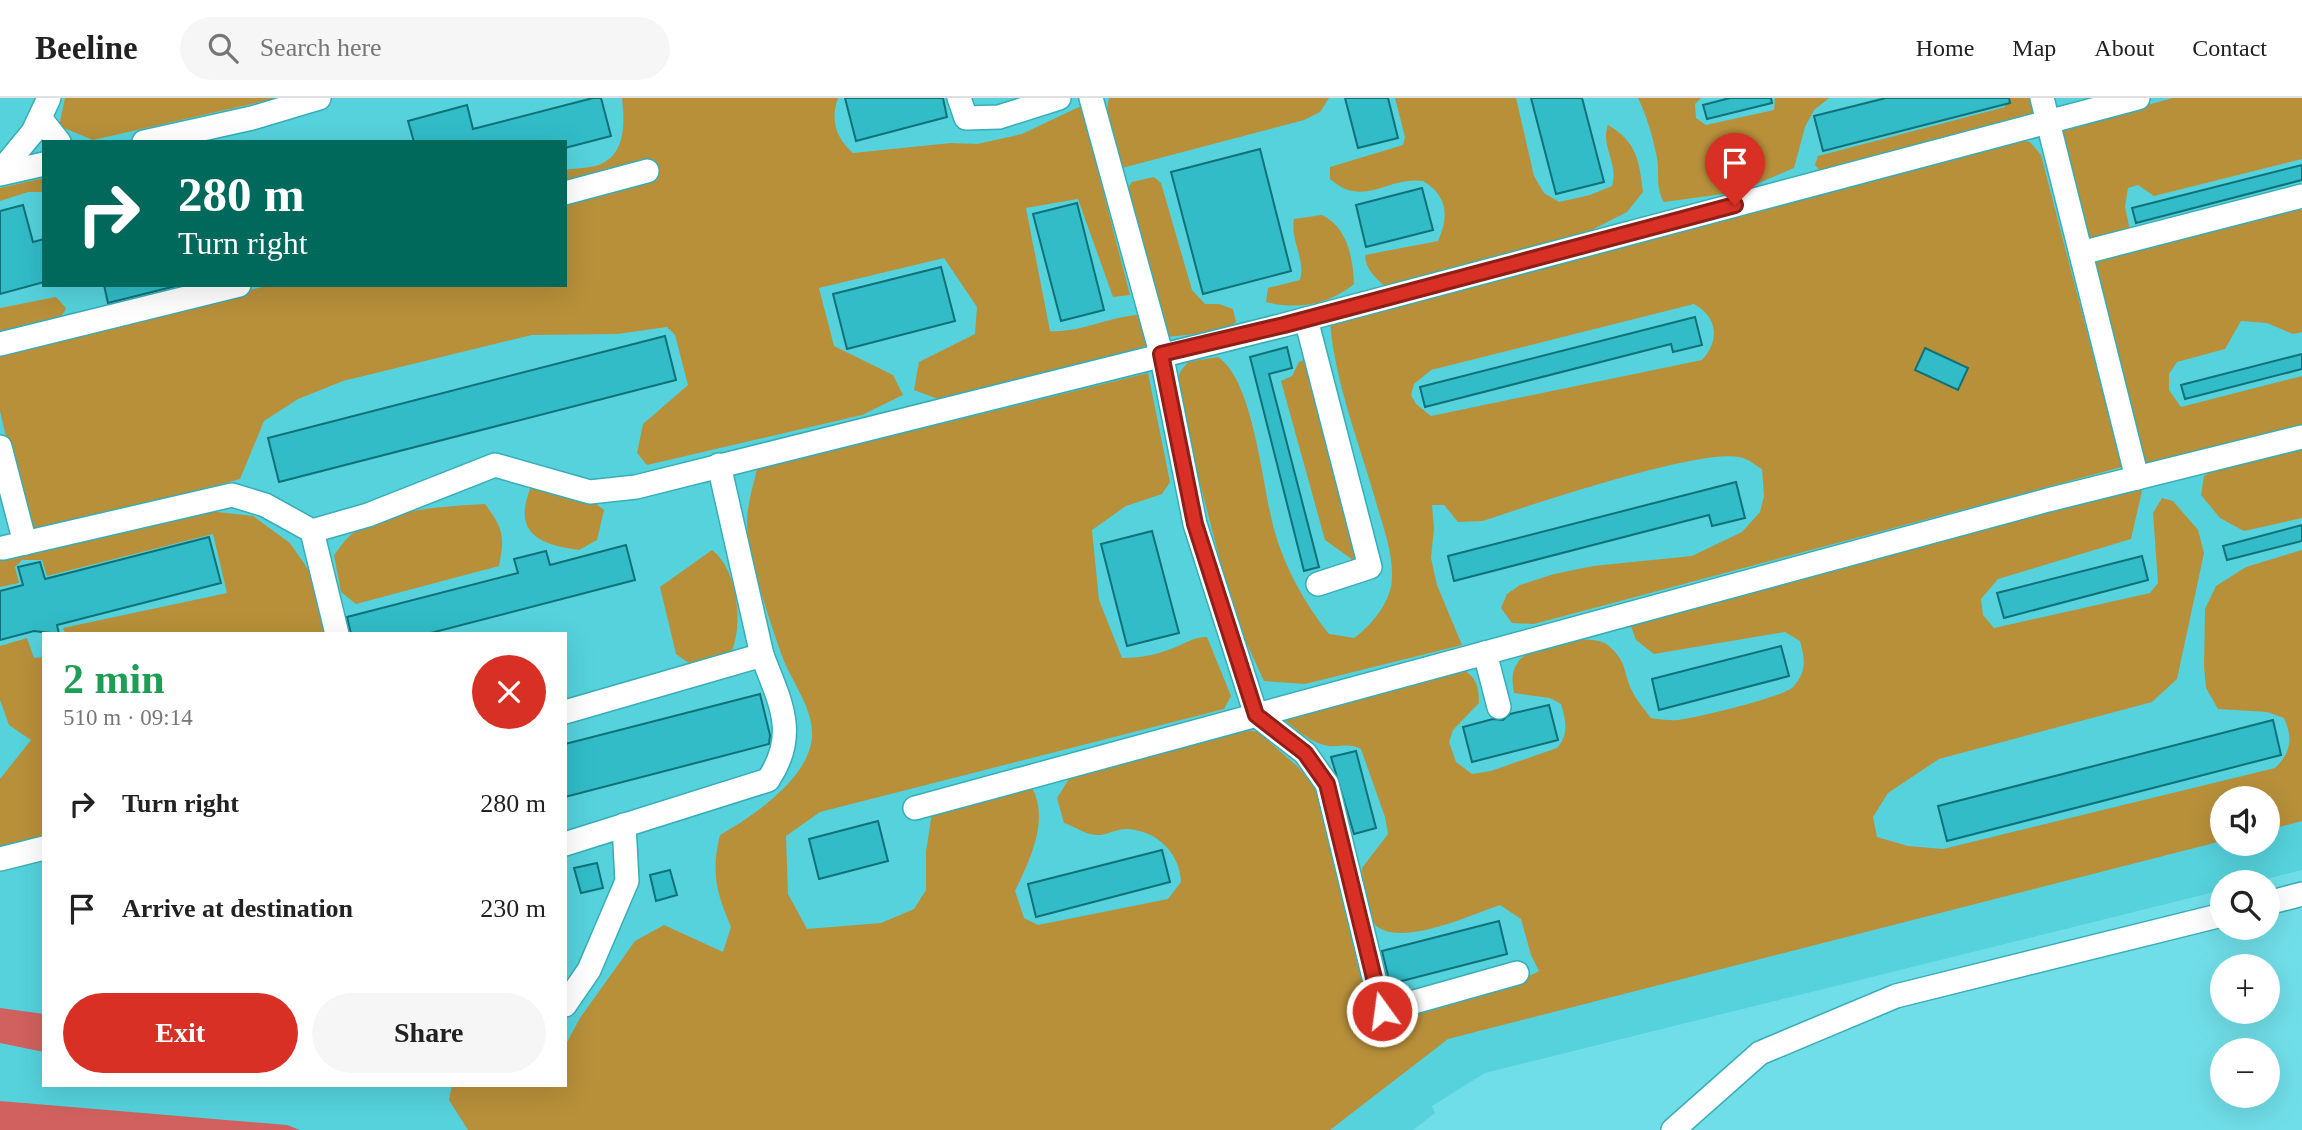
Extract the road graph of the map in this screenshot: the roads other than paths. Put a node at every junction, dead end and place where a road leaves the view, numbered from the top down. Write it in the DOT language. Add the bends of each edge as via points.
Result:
graph roads {
  1 [pos="319,98"];
  2 [pos="959,98"];
  3 [pos="1059,98"];
  4 [pos="1091,98"];
  5 [pos="2042,98"];
  6 [pos="2138,98"];
  7 [pos="45,108"];
  8 [pos="2048,121"];
  9 [pos="58,140"];
  10 [pos="153,140"];
  11 [pos="42,164"];
  12 [pos="647,171"];
  13 [pos="0,173"];
  14 [pos="567,193"];
  15 [pos="2302,196"];
  16 [pos="2081,253"];
  17 [pos="231,287"];
  18 [pos="1306,319"];
  19 [pos="0,344"];
  20 [pos="1161,354"];
  21 [pos="2302,438"];
  22 [pos="0,447"];
  23 [pos="719,465"];
  24 [pos="2137,478"];
  25 [pos="312,531"];
  26 [pos="25,543"];
  27 [pos="3,548"];
  28 [pos="1318,584"];
  29 [pos="337,632"];
  30 [pos="1485,653"];
  31 [pos="762,656"];
  32 [pos="1499,707"];
  33 [pos="567,711"];
  34 [pos="1256,715"];
  35 [pos="915,808"];
  36 [pos="624,825"];
  37 [pos="567,843"];
  38 [pos="42,848"];
  39 [pos="0,859"];
  40 [pos="2302,894"];
  41 [pos="2280,900"];
  42 [pos="2210,918"];
  43 [pos="1517,973"];
  44 [pos="567,1002"];
  45 [pos="1673,1130"];
  1 -- 10 [label="lane"];
  2 -- 3 [label="lane" via="966,118 999,117"];
  4 -- 20 [label="lane"];
  5 -- 8 [label="lane"];
  6 -- 8 [label="lane"];
  7 -- 9 [label="lane"];
  7 -- 13 [label="lane" via="33,132"];
  8 -- 16 [label="lane"];
  8 -- 18 [label="lane"];
  11 -- 13 [label="lane"];
  12 -- 14 [label="lane"];
  15 -- 16 [label="lane"];
  16 -- 24 [label="lane"];
  17 -- 19 [label="lane"];
  18 -- 20 [label="lane"];
  18 -- 28 [label="lane" via="1370,568"];
  20 -- 23 [label="lane"];
  20 -- 34 [label="lane" via="1195,524"];
  21 -- 24 [label="lane"];
  22 -- 26 [label="lane"];
  23 -- 25 [label="lane" via="636,487 590,492 495,465 368,515"];
  23 -- 31 [label="lane"];
  24 -- 30 [label="lane"];
  25 -- 26 [label="lane" via="265,505 232,495"];
  25 -- 29 [label="lane"];
  26 -- 27 [label="lane"];
  30 -- 32 [label="lane"];
  30 -- 34 [label="lane"];
  31 -- 33 [label="lane"];
  31 -- 36 [label="lane" via="785,714 781,760 768,780"];
  34 -- 35 [label="lane"];
  34 -- 43 [label="lane" via="1305,753 1327,784 1382,1011"];
  36 -- 37 [label="lane"];
  36 -- 44 [label="lane" via="628,881 589,970"];
  38 -- 39 [label="lane"];
  40 -- 41 [label="lane"];
  42 -- 45 [label="lane" via="1896,996 1760,1053"];
}
